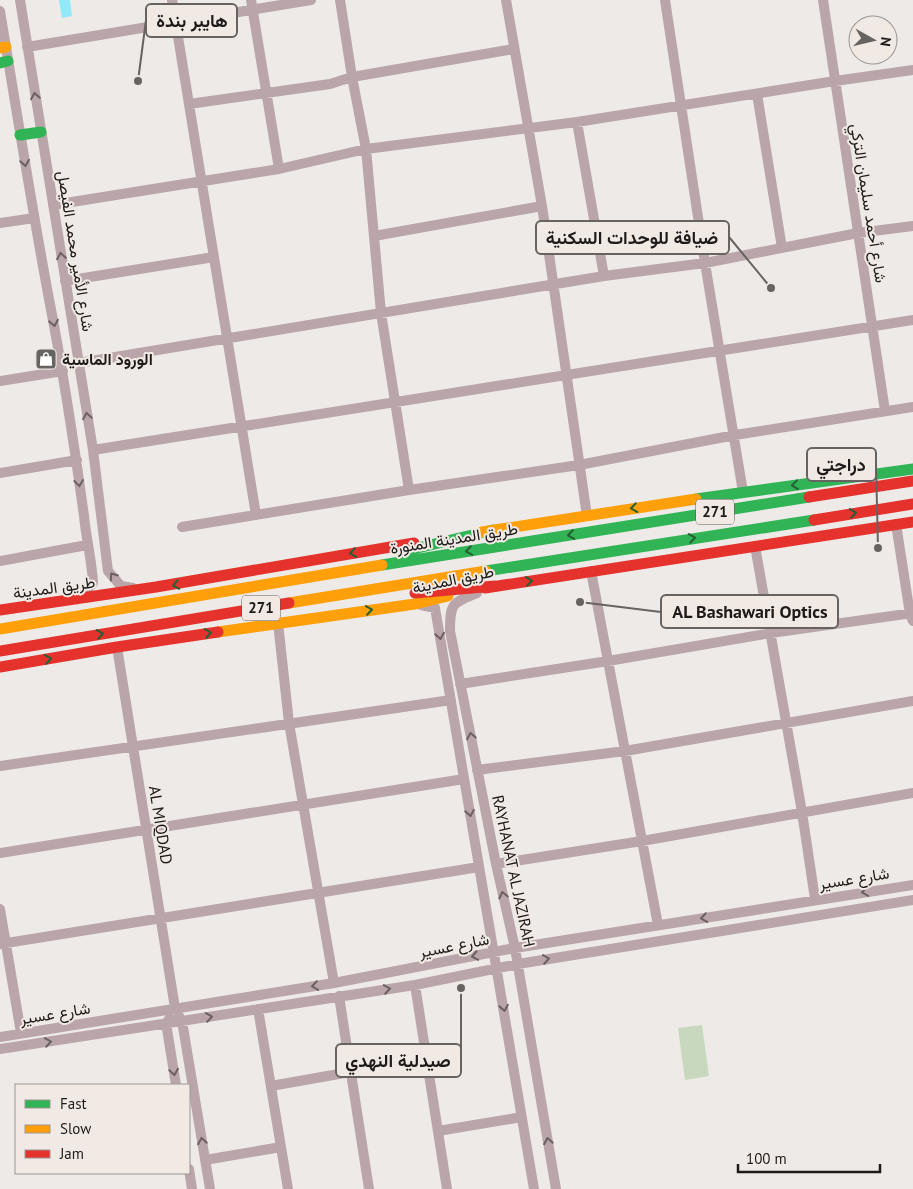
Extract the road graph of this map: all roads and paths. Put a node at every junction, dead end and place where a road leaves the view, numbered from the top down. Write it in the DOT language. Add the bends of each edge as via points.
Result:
graph roads {
  1 [pos="20,0"];
  2 [pos="172,0"];
  3 [pos="311,0"];
  4 [pos="340,0"];
  5 [pos="506,0"];
  6 [pos="665,0"];
  7 [pos="823,0"];
  8 [pos="252,5"];
  9 [pos="0,11"];
  10 [pos="176,23"];
  11 [pos="27,47"];
  12 [pos="3,48"];
  13 [pos="514,49"];
  14 [pos="4,62"];
  15 [pos="913,70"];
  16 [pos="352,76"];
  17 [pos="835,81"];
  18 [pos="266,93"];
  19 [pos="757,94"];
  20 [pos="189,104"];
  21 [pos="682,106"];
  22 [pos="577,122"];
  23 [pos="529,128"];
  24 [pos="41,132"];
  25 [pos="20,135"];
  26 [pos="366,149"];
  27 [pos="279,169"];
  28 [pos="202,181"];
  29 [pos="53,204"];
  30 [pos="542,206"];
  31 [pos="34,218"];
  32 [pos="0,223"];
  33 [pos="913,226"];
  34 [pos="858,233"];
  35 [pos="374,236"];
  36 [pos="782,248"];
  37 [pos="214,257"];
  38 [pos="705,263"];
  39 [pos="604,276"];
  40 [pos="65,281"];
  41 [pos="554,285"];
  42 [pos="382,313"];
  43 [pos="913,320"];
  44 [pos="873,326"];
  45 [pos="227,338"];
  46 [pos="720,351"];
  47 [pos="79,363"];
  48 [pos="62,371"];
  49 [pos="565,375"];
  50 [pos="0,381"];
  51 [pos="395,401"];
  52 [pos="913,407"];
  53 [pos="885,411"];
  54 [pos="242,426"];
  55 [pos="735,436"];
  56 [pos="93,450"];
  57 [pos="77,460"];
  58 [pos="579,466"];
  59 [pos="913,469"];
  60 [pos="0,473"];
  61 [pos="913,481"];
  62 [pos="409,490"];
  63 [pos="743,492"];
  64 [pos="913,504"];
  65 [pos="256,515"];
  66 [pos="587,516"];
  67 [pos="913,522"];
  68 [pos="896,524"];
  69 [pos="182,527"];
  70 [pos="493,530"];
  71 [pos="87,545"];
  72 [pos="755,546"];
  73 [pos="106,557"];
  74 [pos="90,560"];
  75 [pos="0,561"];
  76 [pos="591,571"];
  77 [pos="495,586"];
  78 [pos="157,588"];
  79 [pos="244,589"];
  80 [pos="65,602"];
  81 [pos="415,604"];
  82 [pos="280,605"];
  83 [pos="0,610"];
  84 [pos="84,616"];
  85 [pos="912,616"];
  86 [pos="0,623"];
  87 [pos="278,623"];
  88 [pos="0,629"];
  89 [pos="771,633"];
  90 [pos="116,647"];
  91 [pos="0,650"];
  92 [pos="608,661"];
  93 [pos="0,667"];
  94 [pos="460,684"];
  95 [pos="451,700"];
  96 [pos="913,701"];
  97 [pos="289,723"];
  98 [pos="787,723"];
  99 [pos="132,746"];
  100 [pos="624,751"];
  101 [pos="0,766"];
  102 [pos="477,770"];
  103 [pos="464,779"];
  104 [pos="913,793"];
  105 [pos="303,805"];
  106 [pos="802,812"];
  107 [pos="146,830"];
  108 [pos="642,841"];
  109 [pos="0,853"];
  110 [pos="496,864"];
  111 [pos="479,867"];
  112 [pos="913,884"];
  113 [pos="318,893"];
  114 [pos="815,899"];
  115 [pos="913,900"];
  116 [pos="0,909"];
  117 [pos="160,918"];
  118 [pos="658,925"];
  119 [pos="3,943"];
  120 [pos="516,948"];
  121 [pos="494,952"];
  122 [pos="518,964"];
  123 [pos="497,968"];
  124 [pos="334,983"];
  125 [pos="415,985"];
  126 [pos="339,996"];
  127 [pos="175,1008"];
  128 [pos="258,1009"];
  129 [pos="182,1021"];
  130 [pos="166,1023"];
  131 [pos="21,1033"];
  132 [pos="0,1037"];
  133 [pos="0,1049"];
  134 [pos="350,1072"];
  135 [pos="176,1084"];
  136 [pos="271,1086"];
  137 [pos="522,1117"];
  138 [pos="438,1131"];
  139 [pos="281,1147"];
  140 [pos="205,1160"];
  141 [pos="190,1174"];
  142 [pos="192,1189"];
  143 [pos="210,1189"];
  144 [pos="288,1189"];
  145 [pos="369,1189"];
  146 [pos="446,1189"];
  147 [pos="534,1189"];
  148 [pos="556,1189"];
  1 -- 11 [label="street, شارع الأمير محمد الفيصل"];
  2 -- 10 [label="street"];
  3 -- 8 [label="street"];
  4 -- 16 [label="street"];
  5 -- 13 [label="street"];
  6 -- 21 [label="street"];
  7 -- 17 [label="street, شارع أحمد سليمان التركي"];
  8 -- 10 [label="street"];
  8 -- 18 [label="street"];
  9 -- 12 [label="street, شارع الأمير محمد الفيصل"];
  10 -- 11 [label="street"];
  10 -- 20 [label="street"];
  24 -- 11 [label="street, شارع الأمير محمد الفيصل, one-way"];
  12 -- 14 [label="street, شارع الأمير محمد الفيصل"];
  13 -- 16 [label="street"];
  13 -- 23 [label="street"];
  14 -- 25 [label="street, شارع الأمير محمد الفيصل"];
  15 -- 17 [label="street"];
  16 -- 18 [label="street" via="330,84"];
  16 -- 26 [label="street"];
  17 -- 19 [label="street"];
  17 -- 34 [label="street, شارع أحمد سليمان التركي"];
  18 -- 20 [label="street"];
  18 -- 27 [label="street"];
  19 -- 21 [label="street"];
  19 -- 36 [label="street"];
  20 -- 28 [label="street"];
  21 -- 22 [label="street"];
  21 -- 38 [label="street"];
  22 -- 23 [label="street"];
  22 -- 39 [label="street"];
  23 -- 26 [label="street"];
  23 -- 30 [label="street"];
  24 -- 25 [label="main road"];
  24 -- 29 [label="street, شارع الأمير محمد الفيصل"];
  25 -- 31 [label="street, شارع الأمير محمد الفيصل, one-way"];
  26 -- 27 [label="street"];
  26 -- 35 [label="street"];
  27 -- 28 [label="street"];
  28 -- 29 [label="street"];
  28 -- 37 [label="street"];
  40 -- 29 [label="street, شارع الأمير محمد الفيصل, one-way"];
  30 -- 35 [label="street"];
  30 -- 41 [label="street"];
  31 -- 32 [label="street"];
  31 -- 48 [label="street, شارع الأمير محمد الفيصل, one-way"];
  33 -- 34 [label="street"];
  34 -- 36 [label="street"];
  34 -- 44 [label="street, شارع أحمد سليمان التركي"];
  35 -- 42 [label="street"];
  36 -- 38 [label="street"];
  37 -- 40 [label="street"];
  37 -- 45 [label="street"];
  38 -- 39 [label="street"];
  38 -- 46 [label="street"];
  39 -- 41 [label="street"];
  40 -- 47 [label="street, شارع الأمير محمد الفيصل"];
  41 -- 42 [label="street"];
  41 -- 49 [label="street"];
  42 -- 45 [label="street"];
  42 -- 51 [label="street"];
  43 -- 44 [label="street"];
  44 -- 46 [label="street"];
  44 -- 53 [label="street, شارع أحمد سليمان التركي"];
  45 -- 47 [label="street"];
  45 -- 54 [label="street"];
  46 -- 49 [label="street"];
  46 -- 55 [label="street"];
  56 -- 47 [label="street, شارع الأمير محمد الفيصل, one-way"];
  48 -- 50 [label="street"];
  48 -- 57 [label="street, شارع الأمير محمد الفيصل"];
  49 -- 51 [label="street"];
  49 -- 58 [label="street"];
  51 -- 54 [label="street"];
  51 -- 62 [label="street"];
  52 -- 53 [label="street"];
  53 -- 55 [label="street"];
  54 -- 56 [label="street"];
  54 -- 65 [label="street"];
  55 -- 58 [label="street"];
  55 -- 63 [label="street"];
  56 -- 73 [label="street, شارع الأمير محمد الفيصل"];
  57 -- 60 [label="street"];
  57 -- 71 [label="street, شارع الأمير محمد الفيصل, one-way"];
  58 -- 62 [label="street"];
  58 -- 66 [label="street"];
  59 -- 63 [label="main road, طريق المدينة, one-way"];
  61 -- 79 [label="main road, طريق المدينة المنورة / 271, one-way"];
  62 -- 65 [label="street"];
  63 -- 66 [label="main road, طريق المدينة, one-way"];
  82 -- 64 [label="main road, 271, one-way"];
  65 -- 69 [label="street"];
  66 -- 70 [label="main road, طريق المدينة"];
  67 -- 68 [label="main road, طريق المدينة"];
  68 -- 72 [label="main road, طريق المدينة"];
  68 -- 85 [label="street"];
  70 -- 78 [label="main road, طريق المدينة, one-way"];
  70 -- 79 [label="main road"];
  71 -- 74 [label="street, شارع الأمير محمد الفيصل"];
  71 -- 75 [label="street"];
  72 -- 76 [label="main road, طريق المدينة"];
  72 -- 89 [label="street"];
  73 -- 74 [label="street"];
  78 -- 73 [label="street, شارع الأمير محمد الفيصل, one-way" via="121,586 108,570"];
  74 -- 80 [label="street, شارع الأمير محمد الفيصل" via="93,583 85,593"];
  77 -- 76 [label="main road, طريق المدينة, one-way"];
  76 -- 92 [label="street"];
  77 -- 81 [label="main road, طريق المدينة"];
  77 -- 82 [label="main road"];
  77 -- 94 [label="street, RAYHANAT AL JAZIRAH" via="458,600 452,607 450,631"];
  78 -- 80 [label="main road, طريق المدينة"];
  79 -- 84 [label="main road, طريق المدينة المنورة / 271"];
  80 -- 83 [label="main road, طريق المدينة"];
  87 -- 81 [label="main road, طريق المدينة, one-way"];
  81 -- 95 [label="street, RAYHANAT AL JAZIRAH, one-way" via="435,608"];
  91 -- 82 [label="main road, 271, one-way"];
  84 -- 86 [label="main road"];
  84 -- 88 [label="main road, طريق المدينة المنورة / 271"];
  85 -- 89 [label="street"];
  90 -- 87 [label="main road, طريق المدينة, one-way"];
  87 -- 97 [label="street"];
  89 -- 92 [label="street"];
  89 -- 98 [label="street"];
  93 -- 90 [label="main road, طريق المدينة, one-way"];
  90 -- 99 [label="street, AL MIQDAD"];
  92 -- 94 [label="street"];
  92 -- 100 [label="street"];
  102 -- 94 [label="street, RAYHANAT AL JAZIRAH, one-way"];
  95 -- 97 [label="street"];
  95 -- 103 [label="street, RAYHANAT AL JAZIRAH"];
  96 -- 98 [label="street"];
  97 -- 99 [label="street"];
  97 -- 105 [label="street"];
  98 -- 100 [label="street"];
  98 -- 106 [label="street"];
  99 -- 101 [label="street"];
  99 -- 107 [label="street, AL MIQDAD"];
  100 -- 102 [label="street"];
  100 -- 108 [label="street"];
  102 -- 110 [label="street, RAYHANAT AL JAZIRAH"];
  103 -- 105 [label="street"];
  103 -- 111 [label="street, RAYHANAT AL JAZIRAH, one-way"];
  104 -- 106 [label="street"];
  105 -- 107 [label="street"];
  105 -- 113 [label="street"];
  106 -- 108 [label="street"];
  106 -- 114 [label="street"];
  107 -- 109 [label="street"];
  107 -- 117 [label="street, AL MIQDAD"];
  108 -- 110 [label="street"];
  108 -- 118 [label="street"];
  120 -- 110 [label="street, RAYHANAT AL JAZIRAH, one-way"];
  111 -- 113 [label="street"];
  111 -- 121 [label="street, RAYHANAT AL JAZIRAH"];
  112 -- 114 [label="street, شارع عسير, one-way"];
  113 -- 117 [label="street"];
  113 -- 124 [label="street"];
  114 -- 118 [label="street, شارع عسير, one-way"];
  122 -- 115 [label="street, شارع عسير, one-way"];
  116 -- 119 [label="street"];
  117 -- 119 [label="street"];
  117 -- 127 [label="street, AL MIQDAD"];
  118 -- 120 [label="street, شارع عسير"];
  119 -- 131 [label="street"];
  120 -- 121 [label="street, شارع عسير"];
  120 -- 122 [label="street, RAYHANAT AL JAZIRAH"];
  121 -- 123 [label="street, RAYHANAT AL JAZIRAH"];
  121 -- 124 [label="street, شارع عسير, one-way"];
  122 -- 123 [label="street, شارع عسير"];
  148 -- 122 [label="street, RAYHANAT AL JAZIRAH, one-way"];
  123 -- 125 [label="street, شارع عسير"];
  123 -- 137 [label="street, RAYHANAT AL JAZIRAH, one-way"];
  124 -- 127 [label="street, شارع عسير, one-way"];
  126 -- 125 [label="street, شارع عسير, one-way"];
  125 -- 138 [label="street"];
  126 -- 128 [label="street, شارع عسير"];
  126 -- 134 [label="street"];
  127 -- 129 [label="street, AL MIQDAD"];
  127 -- 130 [label="street"];
  127 -- 131 [label="street, شارع عسير"];
  129 -- 128 [label="street, شارع عسير, one-way"];
  128 -- 136 [label="street"];
  129 -- 130 [label="street, شارع عسير"];
  140 -- 129 [label="street, AL MIQDAD, one-way"];
  133 -- 130 [label="street, شارع عسير, one-way"];
  130 -- 135 [label="street, one-way"];
  131 -- 132 [label="street, شارع عسير"];
  134 -- 136 [label="street"];
  134 -- 145 [label="street"];
  136 -- 139 [label="street"];
  137 -- 138 [label="street"];
  137 -- 147 [label="street, RAYHANAT AL JAZIRAH"];
  138 -- 146 [label="street"];
  139 -- 140 [label="street"];
  139 -- 144 [label="street"];
  140 -- 143 [label="street, AL MIQDAD"];
  141 -- 142 [label="street"];
}
